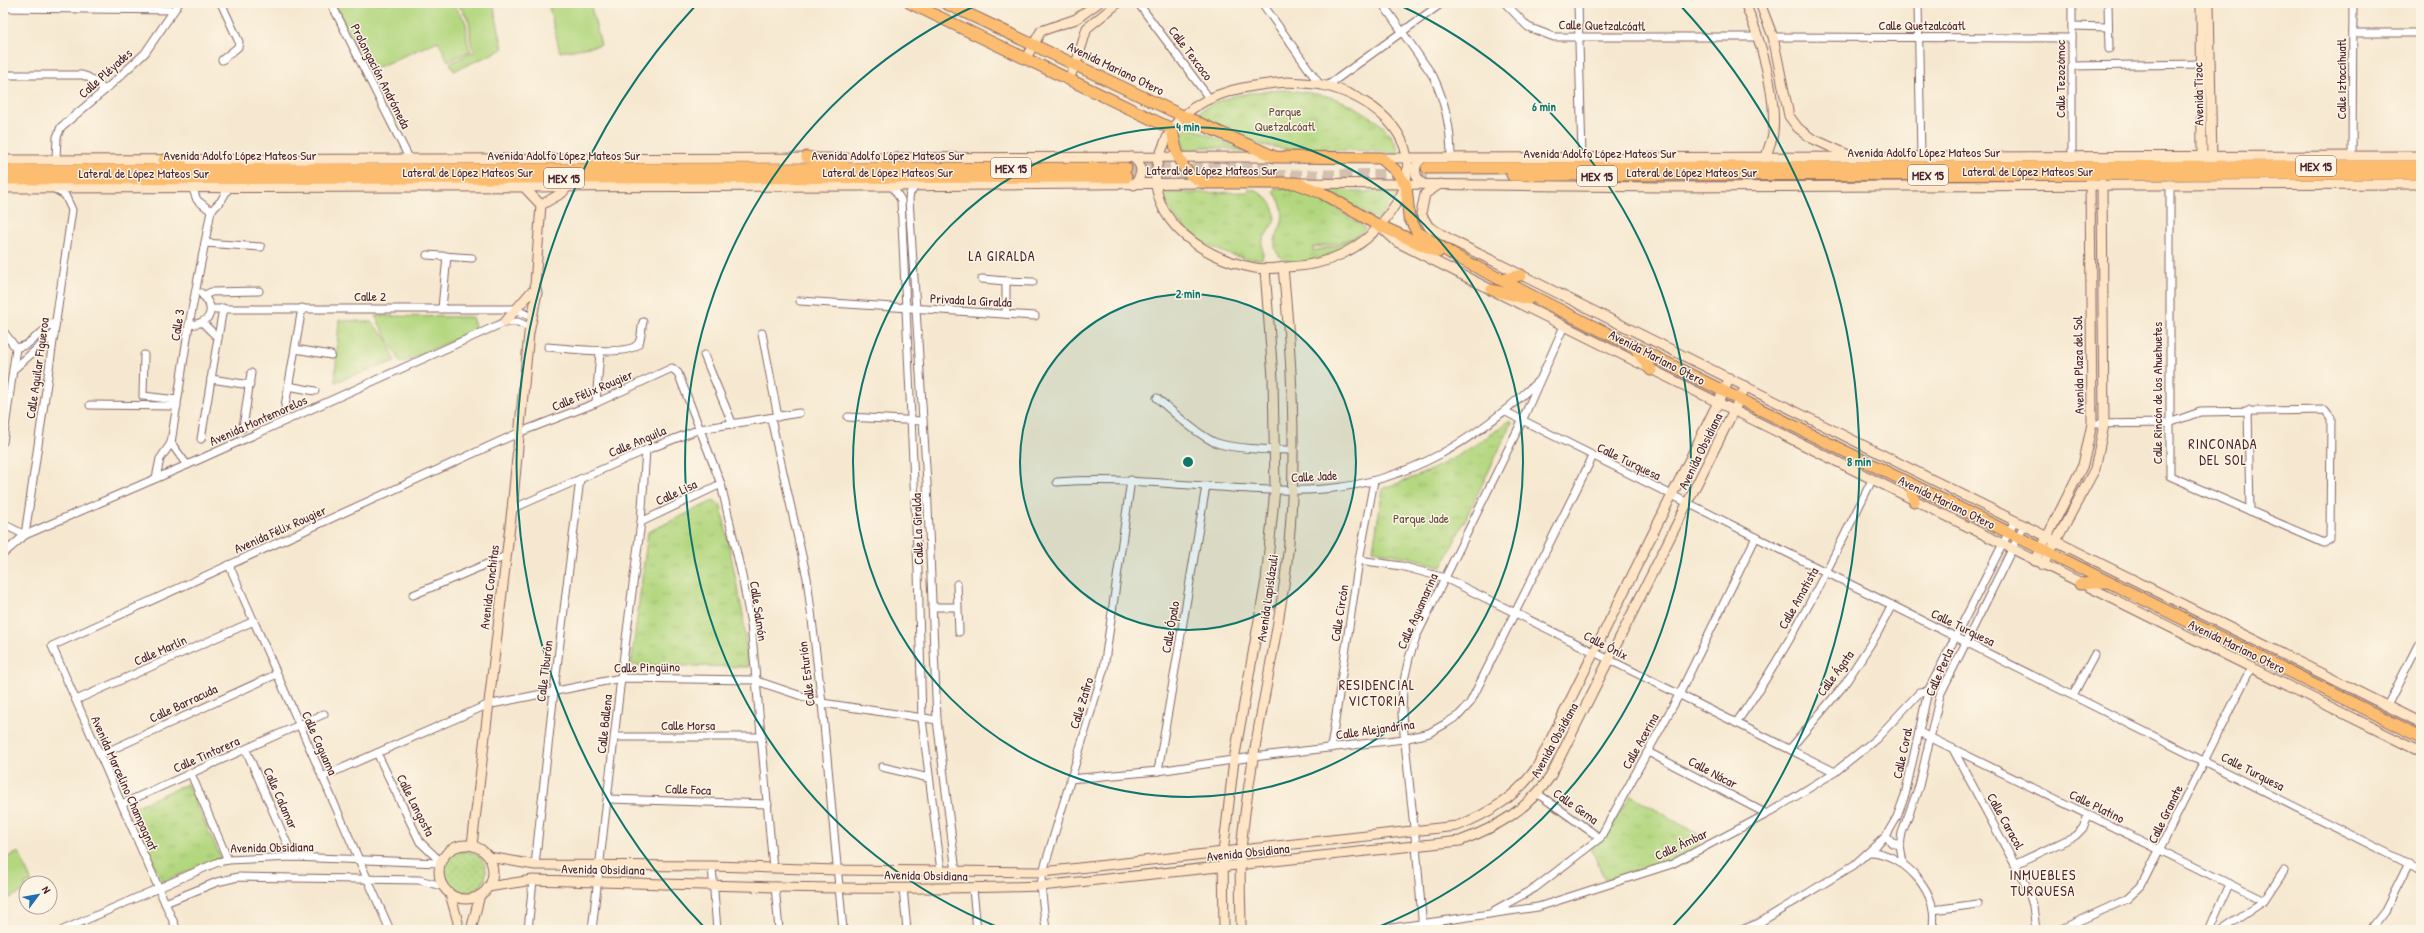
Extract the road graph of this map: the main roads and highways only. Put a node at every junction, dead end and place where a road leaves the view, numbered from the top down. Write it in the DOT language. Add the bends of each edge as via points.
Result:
graph roads {
  1 [pos="910,3"];
  2 [pos="945,3"];
  3 [pos="1098,3"];
  4 [pos="1118,3"];
  5 [pos="1745,3"];
  6 [pos="1760,3"];
  7 [pos="2201,3"];
  8 [pos="2209,3"];
  9 [pos="1032,44"];
  10 [pos="1026,58"];
  11 [pos="1076,64"];
  12 [pos="1069,78"];
  13 [pos="2206,79"];
  14 [pos="1183,116"];
  15 [pos="1172,129"];
  16 [pos="2421,156"];
  17 [pos="807,157"];
  18 [pos="1132,157"];
  19 [pos="1158,157"];
  20 [pos="1177,157"];
  21 [pos="1275,157"];
  22 [pos="1381,158"];
  23 [pos="1407,158"];
  24 [pos="1854,158"];
  25 [pos="615,159"];
  26 [pos="3,160"];
  27 [pos="164,160"];
  28 [pos="410,160"];
  29 [pos="2421,166"];
  30 [pos="198,169"];
  31 [pos="401,169"];
  32 [pos="583,169"];
  33 [pos="866,169"];
  34 [pos="3,170"];
  35 [pos="2089,170"];
  36 [pos="2207,170"];
  37 [pos="1425,171"];
  38 [pos="1766,171"];
  39 [pos="2421,174"];
  40 [pos="1129,177"];
  41 [pos="302,178"];
  42 [pos="743,178"];
  43 [pos="3,179"];
  44 [pos="1204,183"];
  45 [pos="1296,183"];
  46 [pos="1156,184"];
  47 [pos="1440,184"];
  48 [pos="2102,184"];
  49 [pos="2421,184"];
  50 [pos="1406,185"];
  51 [pos="264,186"];
  52 [pos="523,186"];
  53 [pos="567,186"];
  54 [pos="695,186"];
  55 [pos="3,188"];
  56 [pos="541,205"];
  57 [pos="1380,226"];
  58 [pos="1424,237"];
  59 [pos="1455,242"];
  60 [pos="1455,256"];
  61 [pos="1283,267"];
  62 [pos="1265,269"];
  63 [pos="1521,275"];
  64 [pos="1284,278"];
  65 [pos="1266,279"];
  66 [pos="1501,280"];
  67 [pos="533,288"];
  68 [pos="1492,290"];
  69 [pos="1546,304"];
  70 [pos="505,322"];
  71 [pos="529,329"];
  72 [pos="1634,347"];
  73 [pos="1651,370"];
  74 [pos="1730,378"];
  75 [pos="1746,386"];
  76 [pos="1723,391"];
  77 [pos="1740,399"];
  78 [pos="1717,403"];
  79 [pos="1734,411"];
  80 [pos="1910,484"];
  81 [pos="1914,502"];
  82 [pos="2052,538"];
  83 [pos="2045,551"];
  84 [pos="2039,563"];
  85 [pos="2108,582"];
  86 [pos="2080,584"];
  87 [pos="2421,723"];
  88 [pos="2421,737"];
  89 [pos="2421,752"];
  90 [pos="472,845"];
  91 [pos="1241,851"];
  92 [pos="1224,853"];
  93 [pos="489,857"];
  94 [pos="1241,866"];
  95 [pos="1224,868"];
  96 [pos="488,887"];
  97 [pos="450,894"];
  98 [pos="480,895"];
  99 [pos="457,930"];
  100 [pos="471,930"];
  101 [pos="1224,930"];
  102 [pos="1241,930"];
  1 -- 10 [label="main road"];
  2 -- 9 [label="main road, Avenida Mariano Otero"];
  3 -- 9 [label="main road" via="1076,19 1041,31"];
  4 -- 11 [label="main road" via="1087,28"];
  5 -- 38 [label="main road" via="1765,65 1773,120"];
  6 -- 24 [label="main road" via="1773,37 1789,116 1798,128 1811,138"];
  7 -- 13 [label="main road, Avenida Tizoc" via="2202,64"];
  8 -- 13 [label="main road, Avenida Tizoc"];
  9 -- 10 [label="main road"];
  9 -- 11 [label="main road, Avenida Mariano Otero"];
  10 -- 12 [label="main road"];
  11 -- 12 [label="main road"];
  11 -- 14 [label="main road, Avenida Mariano Otero"];
  12 -- 15 [label="main road"];
  13 -- 36 [label="main road, Avenida Tizoc"];
  14 -- 15 [label="main road"];
  14 -- 21 [label="main road, Avenida Mariano Otero"];
  14 -- 23 [label="main road" via="1209,98 1235,89 1288,82 1324,85 1364,101 1391,123 1399,134"];
  15 -- 19 [label="main road"];
  15 -- 20 [label="main road"];
  16 -- 36 [label="main road, Lateral de López Mateos Sur" via="2352,156"];
  17 -- 18 [label="main road, Lateral de López Mateos Sur"];
  17 -- 25 [label="main road, Lateral de López Mateos Sur"];
  17 -- 33 [label="main road"];
  18 -- 19 [label="main road, Lateral de López Mateos Sur"];
  18 -- 40 [label="main road" via="1141,169 1141,174"];
  19 -- 20 [label="main road, Lateral de López Mateos Sur"];
  19 -- 46 [label="main road" via="1154,172"];
  20 -- 21 [label="main road, Lateral de López Mateos Sur"];
  20 -- 44 [label="main road" via="1187,172"];
  21 -- 22 [label="main road, Lateral de López Mateos Sur"];
  22 -- 23 [label="main road, Lateral de López Mateos Sur"];
  22 -- 50 [label="main road, Avenida Mariano Otero" via="1396,171"];
  23 -- 37 [label="main road, Lateral de López Mateos Sur"];
  23 -- 50 [label="main road"];
  24 -- 35 [label="main road, Lateral de López Mateos Sur" via="2072,156"];
  24 -- 38 [label="main road, Lateral de López Mateos Sur"];
  25 -- 28 [label="main road, Lateral de López Mateos Sur"];
  25 -- 32 [label="main road"];
  26 -- 27 [label="main road, Lateral de López Mateos Sur"];
  27 -- 28 [label="main road, Lateral de López Mateos Sur"];
  27 -- 30 [label="main road"];
  28 -- 31 [label="main road"];
  29 -- 36 [label="main road, Avenida Adolfo López Mateos Sur / MEX 15"];
  30 -- 31 [label="main road, Avenida Adolfo López Mateos Sur / MEX 15"];
  30 -- 34 [label="main road, Avenida Adolfo López Mateos Sur / MEX 15"];
  31 -- 32 [label="main road, Avenida Adolfo López Mateos Sur / MEX 15"];
  32 -- 33 [label="main road, Avenida Adolfo López Mateos Sur / MEX 15"];
  33 -- 40 [label="main road, Avenida Adolfo López Mateos Sur / MEX 15"];
  35 -- 36 [label="main road, Avenida Adolfo López Mateos Sur / MEX 15"];
  35 -- 38 [label="main road, Avenida Adolfo López Mateos Sur / MEX 15"];
  35 -- 48 [label="main road, Lateral de López Mateos Sur"];
  35 -- 82 [label="main road, Avenida Plaza del Sol" via="2092,424 2083,465"];
  36 -- 39 [label="main road, Avenida Adolfo López Mateos Sur / MEX 15"];
  36 -- 48 [label="main road, Lateral de López Mateos Sur" via="2170,184"];
  36 -- 49 [label="main road, Lateral de López Mateos Sur"];
  37 -- 38 [label="main road, Avenida Adolfo López Mateos Sur / MEX 15"];
  37 -- 38 [label="main road, Lateral de López Mateos Sur" via="1451,158 1582,158"];
  37 -- 47 [label="main road, Lateral de López Mateos Sur"];
  37 -- 50 [label="main road, Lateral de López Mateos Sur"];
  38 -- 47 [label="main road, Lateral de López Mateos Sur"];
  40 -- 42 [label="main road, Avenida Adolfo López Mateos Sur / MEX 15"];
  40 -- 46 [label="main road, Lateral de López Mateos Sur"];
  40 -- 54 [label="main road, Lateral de López Mateos Sur" via="916,186"];
  41 -- 42 [label="main road, Avenida Adolfo López Mateos Sur / MEX 15"];
  41 -- 43 [label="main road, Avenida Adolfo López Mateos Sur / MEX 15"];
  41 -- 51 [label="main road"];
  42 -- 54 [label="main road"];
  44 -- 45 [label="main road, Lateral de López Mateos Sur"];
  44 -- 46 [label="main road, Lateral de López Mateos Sur"];
  45 -- 50 [label="main road, Lateral de López Mateos Sur"];
  45 -- 57 [label="main road, Avenida Mariano Otero" via="1322,193"];
  46 -- 62 [label="main road" via="1160,202 1173,223 1200,248 1237,264"];
  47 -- 59 [label="main road" via="1425,194 1421,214 1429,227"];
  48 -- 82 [label="main road, Avenida Plaza del Sol" via="2104,425 2095,469"];
  50 -- 57 [label="main road"];
  50 -- 58 [label="main road, Avenida Mariano Otero" via="1411,223"];
  51 -- 52 [label="main road, Lateral de López Mateos Sur"];
  51 -- 55 [label="main road, Lateral de López Mateos Sur"];
  52 -- 53 [label="main road, Lateral de López Mateos Sur"];
  52 -- 56 [label="main road"];
  53 -- 54 [label="main road, Lateral de López Mateos Sur"];
  53 -- 56 [label="main road" via="562,193"];
  56 -- 67 [label="main road, Avenida Conchitas"];
  57 -- 60 [label="main road, Avenida Mariano Otero" via="1436,252"];
  57 -- 61 [label="main road" via="1367,240 1333,259"];
  57 -- 68 [label="main road, Avenida Mariano Otero" via="1397,242"];
  58 -- 59 [label="main road"];
  58 -- 60 [label="main road, Avenida Mariano Otero"];
  59 -- 63 [label="main road, Avenida Mariano Otero"];
  60 -- 66 [label="main road, Avenida Mariano Otero"];
  61 -- 62 [label="main road"];
  61 -- 64 [label="main road, Avenida Lapislázuli"];
  62 -- 65 [label="main road, Avenida Lapislázuli"];
  63 -- 66 [label="main road"];
  63 -- 74 [label="main road, Avenida Mariano Otero"];
  64 -- 65 [label="main road" via="1276,274"];
  64 -- 91 [label="main road, Avenida Lapislázuli" via="1290,343 1292,450 1284,584 1253,757"];
  65 -- 92 [label="main road, Avenida Lapislázuli" via="1274,378 1275,489 1266,580 1234,760"];
  66 -- 69 [label="main road, Avenida Mariano Otero"];
  67 -- 70 [label="main road"];
  67 -- 71 [label="main road, Avenida Conchitas" via="527,315"];
  67 -- 71 [label="main road, Avenida Conchitas" via="537,293"];
  68 -- 69 [label="main road"];
  68 -- 73 [label="main road, Avenida Mariano Otero"];
  69 -- 72 [label="main road, Avenida Mariano Otero"];
  71 -- 90 [label="main road, Avenida Conchitas" via="512,509"];
  72 -- 73 [label="main road"];
  72 -- 76 [label="main road, Avenida Mariano Otero"];
  73 -- 78 [label="main road, Avenida Mariano Otero"];
  74 -- 75 [label="main road, Avenida Mariano Otero"];
  74 -- 76 [label="main road, Avenida Obsidiana"];
  75 -- 77 [label="main road, Avenida Obsidiana"];
  75 -- 82 [label="main road, Avenida Mariano Otero"];
  76 -- 77 [label="main road, Avenida Mariano Otero"];
  76 -- 78 [label="main road, Avenida Obsidiana"];
  77 -- 79 [label="main road, Avenida Obsidiana"];
  77 -- 80 [label="main road, Avenida Mariano Otero"];
  78 -- 79 [label="main road, Avenida Mariano Otero"];
  78 -- 91 [label="main road, Avenida Obsidiana" via="1546,752 1528,780 1511,798 1476,819 1457,826"];
  79 -- 81 [label="main road, Avenida Mariano Otero"];
  79 -- 94 [label="main road, Avenida Obsidiana" via="1560,760 1538,794 1503,823 1460,841"];
  80 -- 81 [label="main road"];
  80 -- 83 [label="main road, Avenida Mariano Otero"];
  81 -- 84 [label="main road, Avenida Mariano Otero"];
  82 -- 83 [label="main road, Avenida Plaza del Sol"];
  82 -- 87 [label="main road, Avenida Mariano Otero"];
  83 -- 84 [label="main road, Avenida Plaza del Sol"];
  83 -- 85 [label="main road, Avenida Mariano Otero"];
  84 -- 86 [label="main road, Avenida Mariano Otero"];
  85 -- 86 [label="main road"];
  85 -- 88 [label="main road, Avenida Mariano Otero"];
  86 -- 89 [label="main road, Avenida Mariano Otero"];
  90 -- 93 [label="main road"];
  90 -- 97 [label="main road" via="464,844 449,849 440,862 438,871 442,886"];
  91 -- 92 [label="main road, Avenida Obsidiana"];
  91 -- 94 [label="main road, Avenida Lapislázuli"];
  92 -- 93 [label="main road, Avenida Obsidiana" via="1043,872 712,866 600,867 535,865"];
  92 -- 95 [label="main road, Avenida Lapislázuli"];
  93 -- 96 [label="main road" via="493,872"];
  94 -- 95 [label="main road, Avenida Obsidiana"];
  94 -- 102 [label="main road, Avenida Lapislázuli"];
  95 -- 96 [label="main road, Avenida Obsidiana" via="1041,886 973,889 533,880"];
  95 -- 101 [label="main road, Avenida Lapislázuli"];
  96 -- 98 [label="main road"];
  97 -- 98 [label="main road" via="460,899"];
  97 -- 99 [label="main road" via="458,922"];
  98 -- 100 [label="main road"];
}
